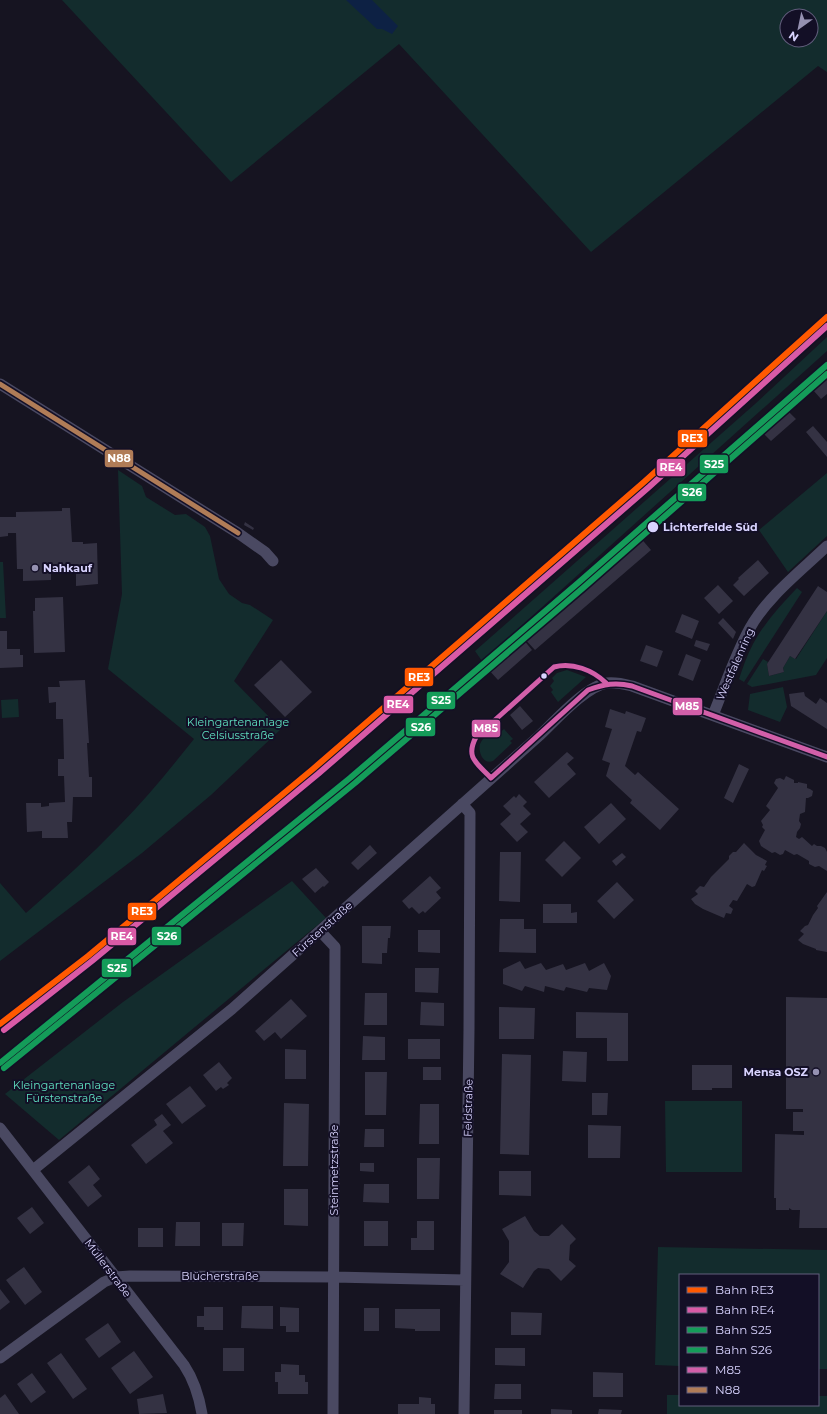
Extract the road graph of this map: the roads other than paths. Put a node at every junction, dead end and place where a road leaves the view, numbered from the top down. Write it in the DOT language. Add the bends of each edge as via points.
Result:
graph roads {
  1 [pos="0,384"];
  2 [pos="827,546"];
  3 [pos="273,561"];
  4 [pos="713,715"];
  5 [pos="827,757"];
  6 [pos="462,804"];
  7 [pos="320,931"];
  8 [pos="0,1128"];
  9 [pos="33,1170"];
  10 [pos="116,1277"];
  11 [pos="334,1277"];
  12 [pos="465,1280"];
  13 [pos="0,1358"];
  14 [pos="202,1414"];
  15 [pos="333,1414"];
  16 [pos="464,1414"];
  1 -- 3 [label="street" via="238,534 265,552"];
  2 -- 4 [label="street, Westfalenring" via="774,597 750,628"];
  4 -- 5 [label="street"];
  4 -- 6 [label="street, Fürstenstraße" via="632,686 606,683 588,690"];
  6 -- 7 [label="street, Fürstenstraße"];
  6 -- 12 [label="street, Feldstraße" via="470,813"];
  7 -- 9 [label="street, Fürstenstraße" via="232,1009"];
  7 -- 11 [label="street, Steinmetzstraße" via="335,948"];
  8 -- 9 [label="street, Müllerstraße"];
  9 -- 10 [label="street, Müllerstraße"];
  10 -- 11 [label="street, Blücherstraße"];
  10 -- 13 [label="street, Blücherstraße" via="104,1282"];
  10 -- 14 [label="street, Müllerstraße" via="192,1377"];
  11 -- 12 [label="street, Blücherstraße"];
  11 -- 15 [label="street, Steinmetzstraße"];
  12 -- 16 [label="street, Feldstraße"];
}
